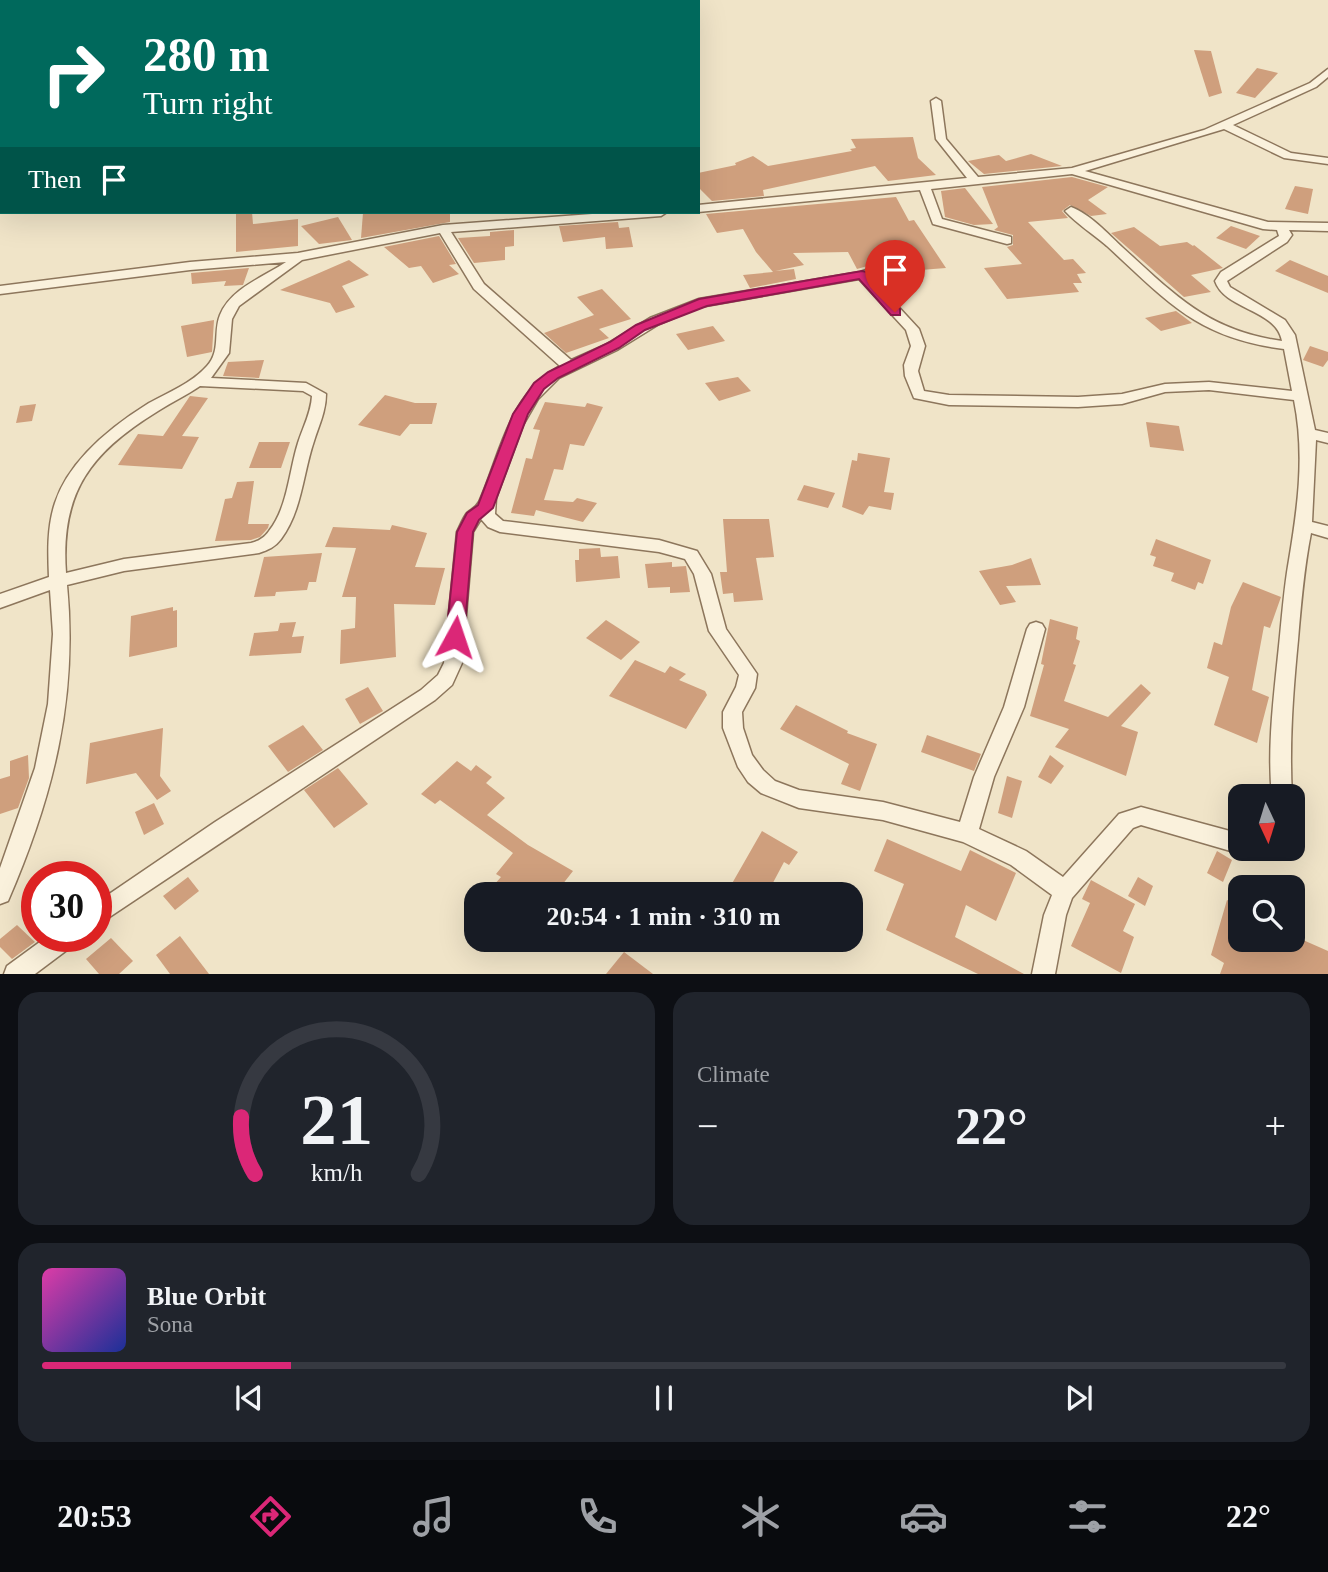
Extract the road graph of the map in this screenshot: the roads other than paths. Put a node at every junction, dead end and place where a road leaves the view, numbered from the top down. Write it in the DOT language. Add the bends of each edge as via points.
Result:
graph roads {
  1 [pos="1328,72"];
  2 [pos="936,102"];
  3 [pos="1223,124"];
  4 [pos="1328,161"];
  5 [pos="1073,171"];
  6 [pos="976,182"];
  7 [pos="925,187"];
  8 [pos="700,209"];
  9 [pos="1071,211"];
  10 [pos="635,214"];
  11 [pos="1281,227"];
  12 [pos="1328,227"];
  13 [pos="443,229"];
  14 [pos="1007,240"];
  15 [pos="298,257"];
  16 [pos="904,262"];
  17 [pos="862,275"];
  18 [pos="0,290"];
  19 [pos="1292,346"];
  20 [pos="569,366"];
  21 [pos="198,382"];
  22 [pos="1299,396"];
  23 [pos="1308,433"];
  24 [pos="1328,438"];
  25 [pos="485,508"];
  26 [pos="1304,524"];
  27 [pos="1328,532"];
  28 [pos="58,581"];
  29 [pos="0,601"];
  30 [pos="1036,629"];
  31 [pos="1281,784"];
  32 [pos="967,833"];
  33 [pos="1228,840"];
  34 [pos="1064,892"];
  35 [pos="0,894"];
  36 [pos="112,905"];
  37 [pos="45,952"];
  38 [pos="15,974"];
  39 [pos="1043,974"];
  1 -- 3 [label="street" via="1313,85"];
  2 -- 6 [label="street" via="941,139"];
  3 -- 4 [label="street" via="1288,156"];
  3 -- 5 [label="street" via="1188,139"];
  5 -- 6 [label="street"];
  5 -- 11 [label="street"];
  6 -- 7 [label="street"];
  7 -- 8 [label="street"];
  7 -- 14 [label="street" via="937,220"];
  9 -- 19 [label="street" via="1170,297 1208,323 1235,336"];
  10 -- 13 [label="street"];
  11 -- 12 [label="street"];
  11 -- 19 [label="street" via="1286,235 1283,239 1221,281 1224,289 1280,323"];
  13 -- 15 [label="street"];
  13 -- 20 [label="street" via="479,286"];
  15 -- 18 [label="street"];
  15 -- 21 [label="street" via="228,312 221,356"];
  16 -- 17 [label="street"];
  17 -- 20 [label="street" via="680,309"];
  17 -- 22 [label="street" via="912,329 918,346 910,362 910,378 919,396 1078,402 1209,386"];
  19 -- 22 [label="street"];
  20 -- 25 [label="street" via="539,386 521,414"];
  21 -- 28 [label="street" via="124,428 73,484 59,520"];
  21 -- 28 [label="street" via="306,387 319,394 320,407 276,533 268,543 253,549 157,560"];
  22 -- 23 [label="street"];
  23 -- 24 [label="street"];
  23 -- 26 [label="street"];
  25 -- 32 [label="street" via="488,519 500,526 659,546 691,555 702,574 718,631 748,674 731,715 732,728 745,762 765,786 786,795 905,816"];
  25 -- 36 [label="street" via="465,532 453,663 445,680"];
  26 -- 27 [label="street"];
  26 -- 31 [label="street" via="1284,686"];
  28 -- 29 [label="street"];
  28 -- 35 [label="street" via="62,635 55,729 29,825"];
  30 -- 32 [label="street" via="1014,707 984,777"];
  32 -- 34 [label="street" via="1042,873"];
  33 -- 34 [label="street" via="1141,816 1126,821"];
  34 -- 39 [label="street"];
  37 -- 38 [label="street"];
}
